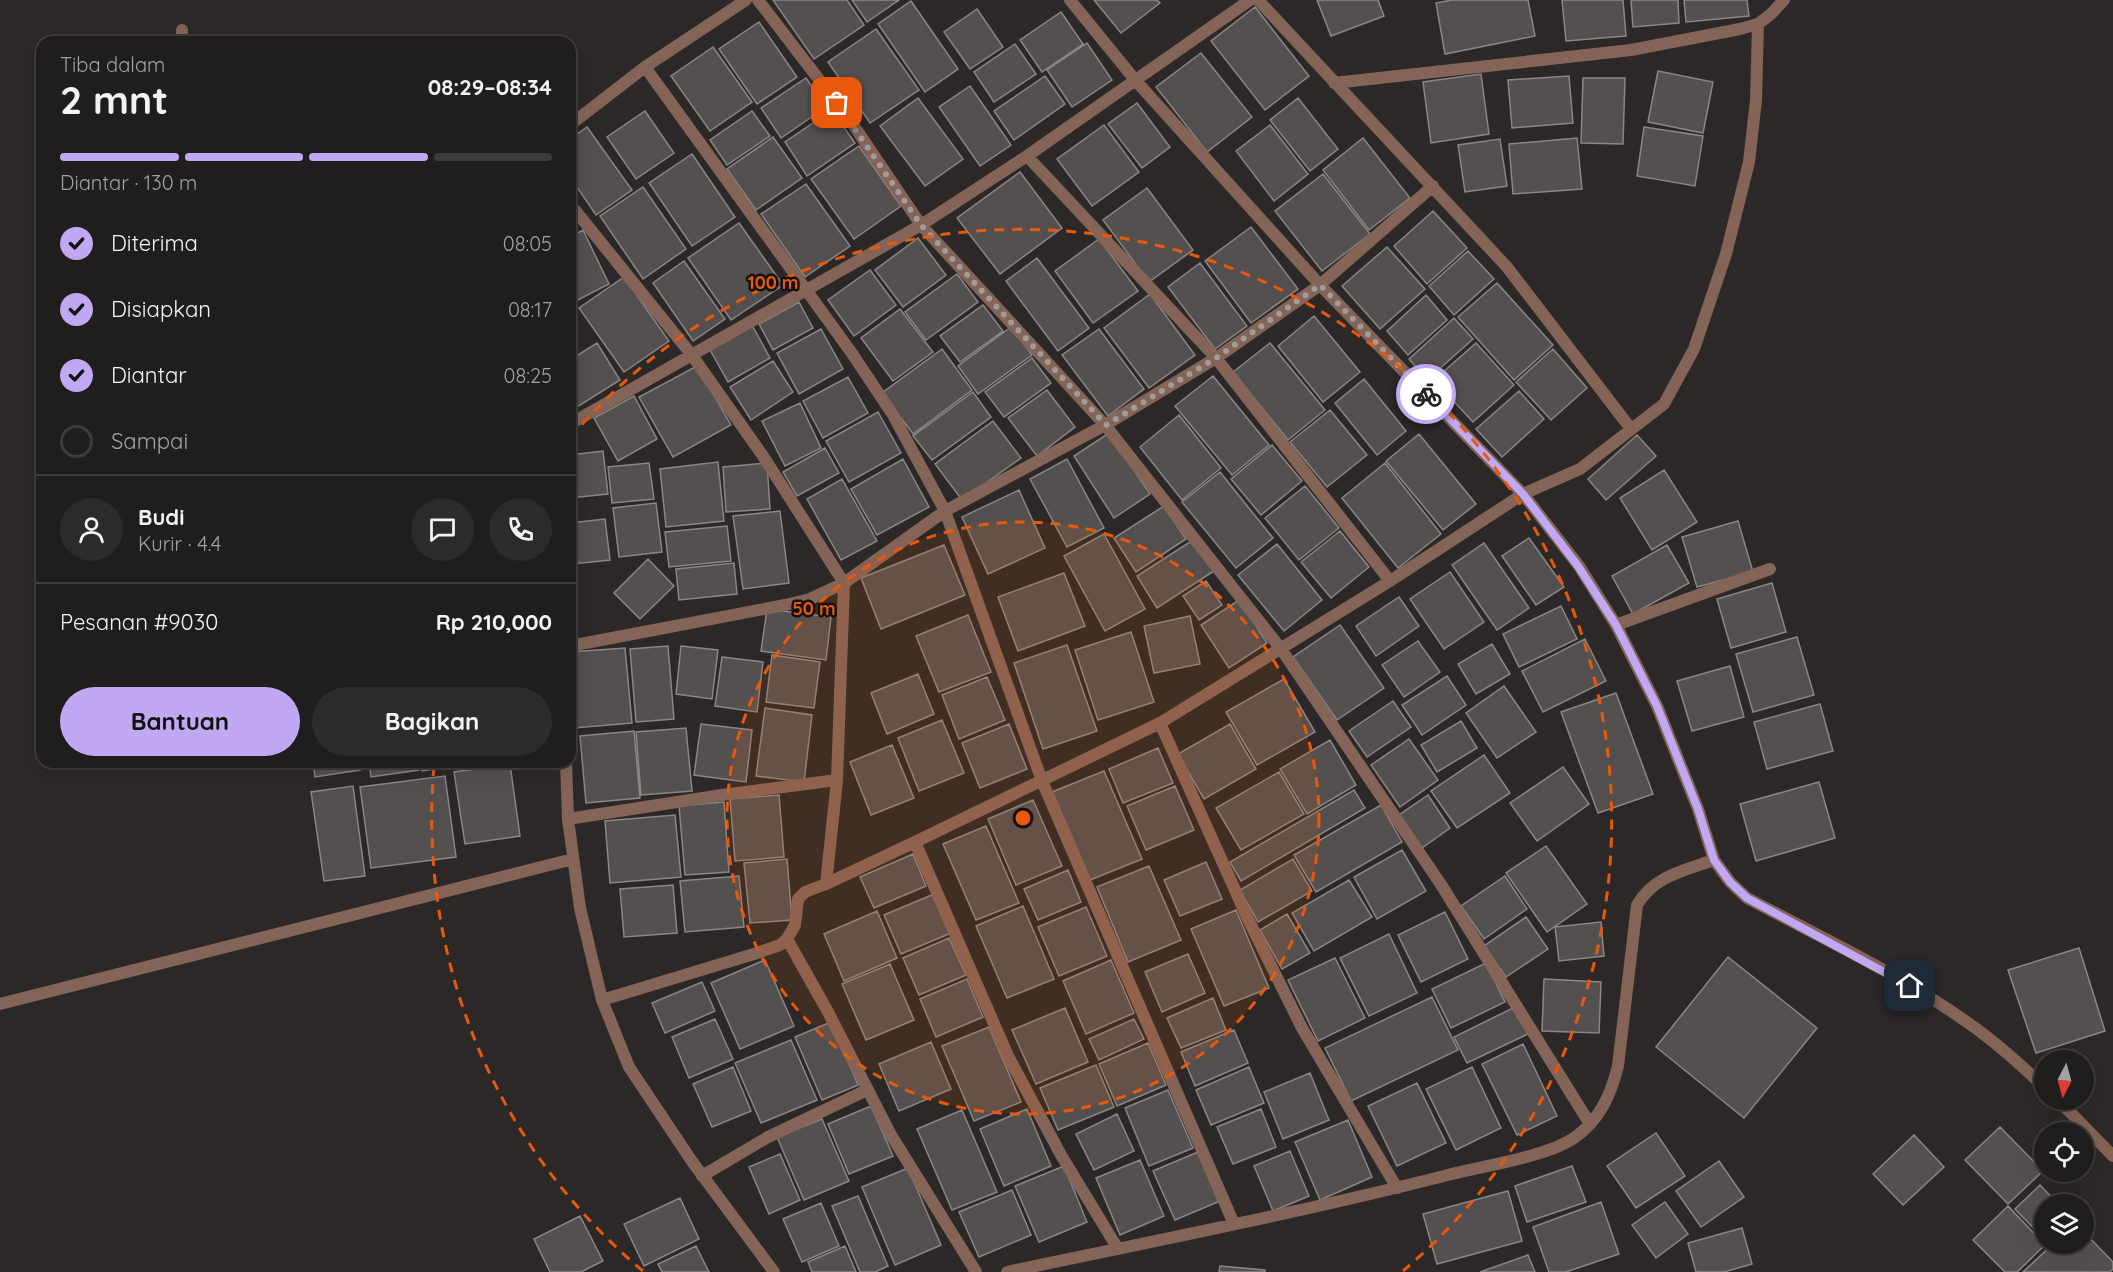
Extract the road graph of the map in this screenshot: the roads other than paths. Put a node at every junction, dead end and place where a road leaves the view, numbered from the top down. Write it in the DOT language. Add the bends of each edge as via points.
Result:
graph roads {
  1 [pos="746,0"];
  2 [pos="758,0"];
  3 [pos="1070,0"];
  4 [pos="1250,0"];
  5 [pos="1258,0"];
  6 [pos="1784,0"];
  7 [pos="1758,24"];
  8 [pos="645,67"];
  9 [pos="1136,81"];
  10 [pos="1334,83"];
  11 [pos="576,120"];
  12 [pos="1027,156"];
  13 [pos="1433,186"];
  14 [pos="576,211"];
  15 [pos="921,225"];
  16 [pos="1320,285"];
  17 [pos="806,291"];
  18 [pos="691,354"];
  19 [pos="1216,358"];
  20 [pos="576,421"];
  21 [pos="1106,425"];
  22 [pos="1631,429"];
  23 [pos="1523,494"];
  24 [pos="945,511"];
  25 [pos="1770,569"];
  26 [pos="1390,581"];
  27 [pos="844,583"];
  28 [pos="1616,625"];
  29 [pos="576,645"];
  30 [pos="1281,649"];
  31 [pos="1160,723"];
  32 [pos="566,768"];
  33 [pos="837,780"];
  34 [pos="1042,782"];
  35 [pos="568,819"];
  36 [pos="915,842"];
  37 [pos="573,859"];
  38 [pos="1714,860"];
  39 [pos="826,884"];
  40 [pos="787,939"];
  41 [pos="602,1000"];
  42 [pos="0,1004"];
  43 [pos="2034,1078"];
  44 [pos="867,1090"];
  45 [pos="2068,1110"];
  46 [pos="1590,1124"];
  47 [pos="2113,1156"];
  48 [pos="702,1176"];
  49 [pos="1397,1188"];
  50 [pos="1234,1224"];
  51 [pos="1118,1249"];
  52 [pos="774,1272"];
  53 [pos="976,1272"];
  54 [pos="1008,1272"];
  1 -- 8 [label="street"];
  2 -- 15 [label="street" via="850,120"];
  3 -- 9 [label="street"];
  4 -- 9 [label="street"];
  5 -- 10 [label="street"];
  6 -- 7 [label="street"];
  7 -- 10 [label="street" via="1631,50"];
  7 -- 22 [label="street" via="1749,162 1726,254 1694,348 1664,404"];
  8 -- 11 [label="street"];
  8 -- 17 [label="street"];
  9 -- 12 [label="street"];
  9 -- 16 [label="street"];
  10 -- 13 [label="street"];
  12 -- 15 [label="street"];
  12 -- 19 [label="street"];
  13 -- 16 [label="street"];
  13 -- 22 [label="street" via="1507,267"];
  14 -- 18 [label="street"];
  15 -- 17 [label="street"];
  15 -- 21 [label="street"];
  16 -- 19 [label="street"];
  16 -- 23 [label="street"];
  17 -- 18 [label="street"];
  17 -- 24 [label="street" via="893,415"];
  18 -- 20 [label="street"];
  18 -- 27 [label="street" via="763,456"];
  19 -- 21 [label="street"];
  19 -- 26 [label="street"];
  21 -- 24 [label="street"];
  21 -- 30 [label="street"];
  22 -- 23 [label="street" via="1580,469"];
  23 -- 26 [label="street"];
  23 -- 28 [label="street" via="1578,566"];
  24 -- 27 [label="street"];
  24 -- 34 [label="street"];
  25 -- 28 [label="street"];
  26 -- 30 [label="street"];
  27 -- 29 [label="street" via="794,603"];
  27 -- 33 [label="street"];
  28 -- 38 [label="street" via="1657,706"];
  30 -- 31 [label="street"];
  30 -- 46 [label="street" via="1440,883"];
  31 -- 34 [label="street"];
  31 -- 49 [label="street" via="1302,1028"];
  32 -- 35 [label="street"];
  33 -- 35 [label="street"];
  33 -- 39 [label="street"];
  34 -- 36 [label="street"];
  34 -- 50 [label="street"];
  35 -- 37 [label="street"];
  36 -- 39 [label="street"];
  36 -- 51 [label="street" via="1008,1056"];
  37 -- 41 [label="street" via="580,908"];
  37 -- 42 [label="street"];
  38 -- 43 [label="street" via="1747,898 1910,986 1971,1024"];
  38 -- 46 [label="street" via="1667,877 1637,904 1618,1066 1603,1109"];
  39 -- 40 [label="street" via="799,896 795,925"];
  40 -- 41 [label="street" via="754,954"];
  40 -- 44 [label="street"];
  41 -- 48 [label="street" via="628,1067"];
  44 -- 48 [label="street" via="768,1137"];
  44 -- 53 [label="street"];
  45 -- 47 [label="street"];
  46 -- 49 [label="street" via="1573,1138 1539,1153"];
  48 -- 52 [label="street"];
  49 -- 50 [label="street"];
  50 -- 51 [label="street"];
  51 -- 54 [label="street"];
}
